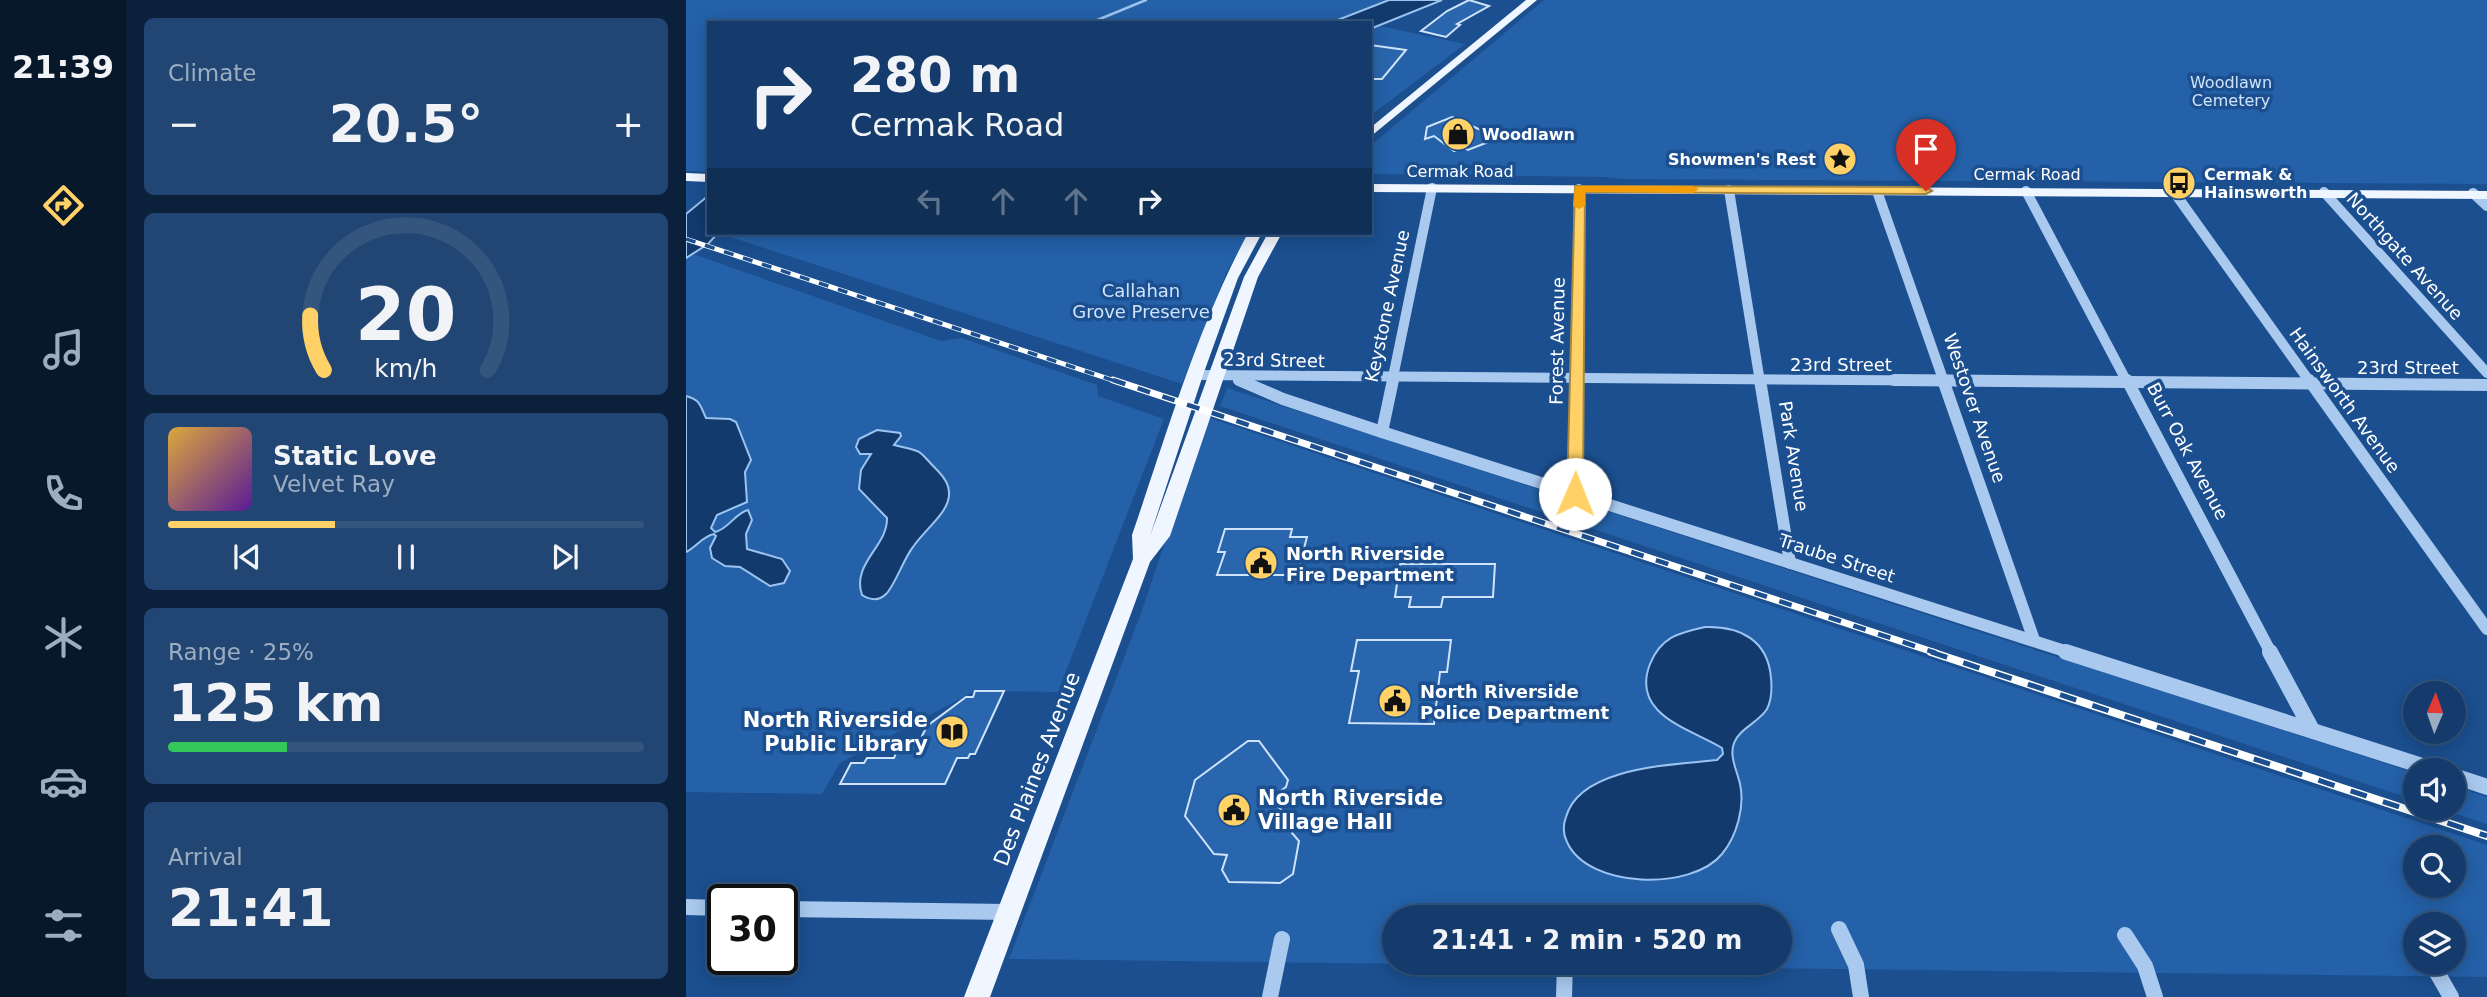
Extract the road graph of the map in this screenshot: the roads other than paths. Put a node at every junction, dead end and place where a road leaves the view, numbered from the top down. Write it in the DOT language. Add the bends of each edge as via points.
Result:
graph roads {
  1 [pos="1531,0"];
  2 [pos="1493,31"];
  3 [pos="1372,118"];
  4 [pos="1372,132"];
  5 [pos="1372,188"];
  6 [pos="1432,188"];
  7 [pos="1579,189"];
  8 [pos="686,190"];
  9 [pos="707,190"];
  10 [pos="1729,190"];
  11 [pos="1877,191"];
  12 [pos="2026,191"];
  13 [pos="2174,192"];
  14 [pos="2325,192"];
  15 [pos="2473,193"];
  16 [pos="2487,193"];
  17 [pos="2487,206"];
  18 [pos="1254,235"];
  19 [pos="1274,235"];
  20 [pos="2487,373"];
  21 [pos="1195,376"];
  22 [pos="1222,376"];
  23 [pos="1393,378"];
  24 [pos="1577,379"];
  25 [pos="1760,381"];
  26 [pos="1944,382"];
  27 [pos="2128,383"];
  28 [pos="2312,385"];
  29 [pos="2487,385"];
  30 [pos="1382,432"];
  31 [pos="1575,494"];
  32 [pos="1142,559"];
  33 [pos="1790,563"];
  34 [pos="2487,629"];
  35 [pos="2034,640"];
  36 [pos="2312,730"];
  37 [pos="2403,760"];
  38 [pos="2466,780"];
  39 [pos="2487,787"];
  40 [pos="686,907"];
  41 [pos="707,908"];
  42 [pos="798,909"];
  43 [pos="1009,912"];
  44 [pos="1839,929"];
  45 [pos="2125,935"];
  46 [pos="1282,939"];
  47 [pos="1565,975"];
  48 [pos="2438,975"];
  49 [pos="977,997"];
  50 [pos="1270,997"];
  51 [pos="1564,997"];
  52 [pos="1861,997"];
  53 [pos="2155,997"];
  54 [pos="2451,997"];
  1 -- 2 [label="main road"];
  2 -- 3 [label="main road"];
  2 -- 4 [label="main road"];
  5 -- 6 [label="main road, Cermak Road"];
  6 -- 7 [label="main road, Cermak Road"];
  6 -- 23 [label="street, Keystone Avenue"];
  7 -- 10 [label="main road, Cermak Road"];
  7 -- 24 [label="street, Forest Avenue"];
  8 -- 9 [label="main road"];
  10 -- 11 [label="main road, Cermak Road"];
  10 -- 25 [label="street, Park Avenue"];
  11 -- 12 [label="main road, Cermak Road"];
  11 -- 26 [label="street, Westover Avenue"];
  12 -- 13 [label="main road, Cermak Road"];
  12 -- 27 [label="street, Burr Oak Avenue"];
  13 -- 14 [label="main road, Cermak Road"];
  13 -- 28 [label="street, Hainsworth Avenue"];
  14 -- 15 [label="main road, Cermak Road"];
  14 -- 20 [label="street, Northgate Avenue"];
  15 -- 16 [label="main road, Cermak Road"];
  15 -- 17 [label="street"];
  18 -- 21 [label="main road, Des Plaines Avenue" via="1231,278"];
  19 -- 22 [label="main road, Des Plaines Avenue" via="1251,277"];
  21 -- 22 [label="street, 23rd Street"];
  21 -- 32 [label="main road, Des Plaines Avenue" via="1141,535"];
  22 -- 23 [label="street, 23rd Street"];
  22 -- 30 [label="street, Traube Street"];
  22 -- 32 [label="main road, Des Plaines Avenue" via="1161,536"];
  23 -- 24 [label="street, 23rd Street"];
  23 -- 30 [label="street, Keystone Avenue"];
  24 -- 25 [label="street, 23rd Street"];
  24 -- 31 [label="street, Forest Avenue"];
  25 -- 26 [label="street, 23rd Street"];
  25 -- 33 [label="street, Park Avenue"];
  26 -- 27 [label="street, 23rd Street"];
  26 -- 35 [label="street, Westover Avenue"];
  27 -- 28 [label="street, 23rd Street"];
  27 -- 36 [label="street, Burr Oak Avenue"];
  28 -- 29 [label="street, 23rd Street"];
  28 -- 34 [label="street, Hainsworth Avenue"];
  30 -- 31 [label="street, Traube Street"];
  31 -- 33 [label="street, Traube Street"];
  32 -- 43 [label="main road, Des Plaines Avenue"];
  33 -- 35 [label="street, Traube Street"];
  35 -- 36 [label="street, Traube Street"];
  36 -- 37 [label="street, Traube Street"];
  38 -- 39 [label="street"];
  40 -- 41 [label="street"];
  42 -- 43 [label="street"];
  43 -- 49 [label="main road, Des Plaines Avenue"];
  44 -- 52 [label="street" via="1856,965"];
  45 -- 53 [label="street" via="2145,966"];
  46 -- 50 [label="street"];
  47 -- 51 [label="street"];
  48 -- 54 [label="street"];
}
